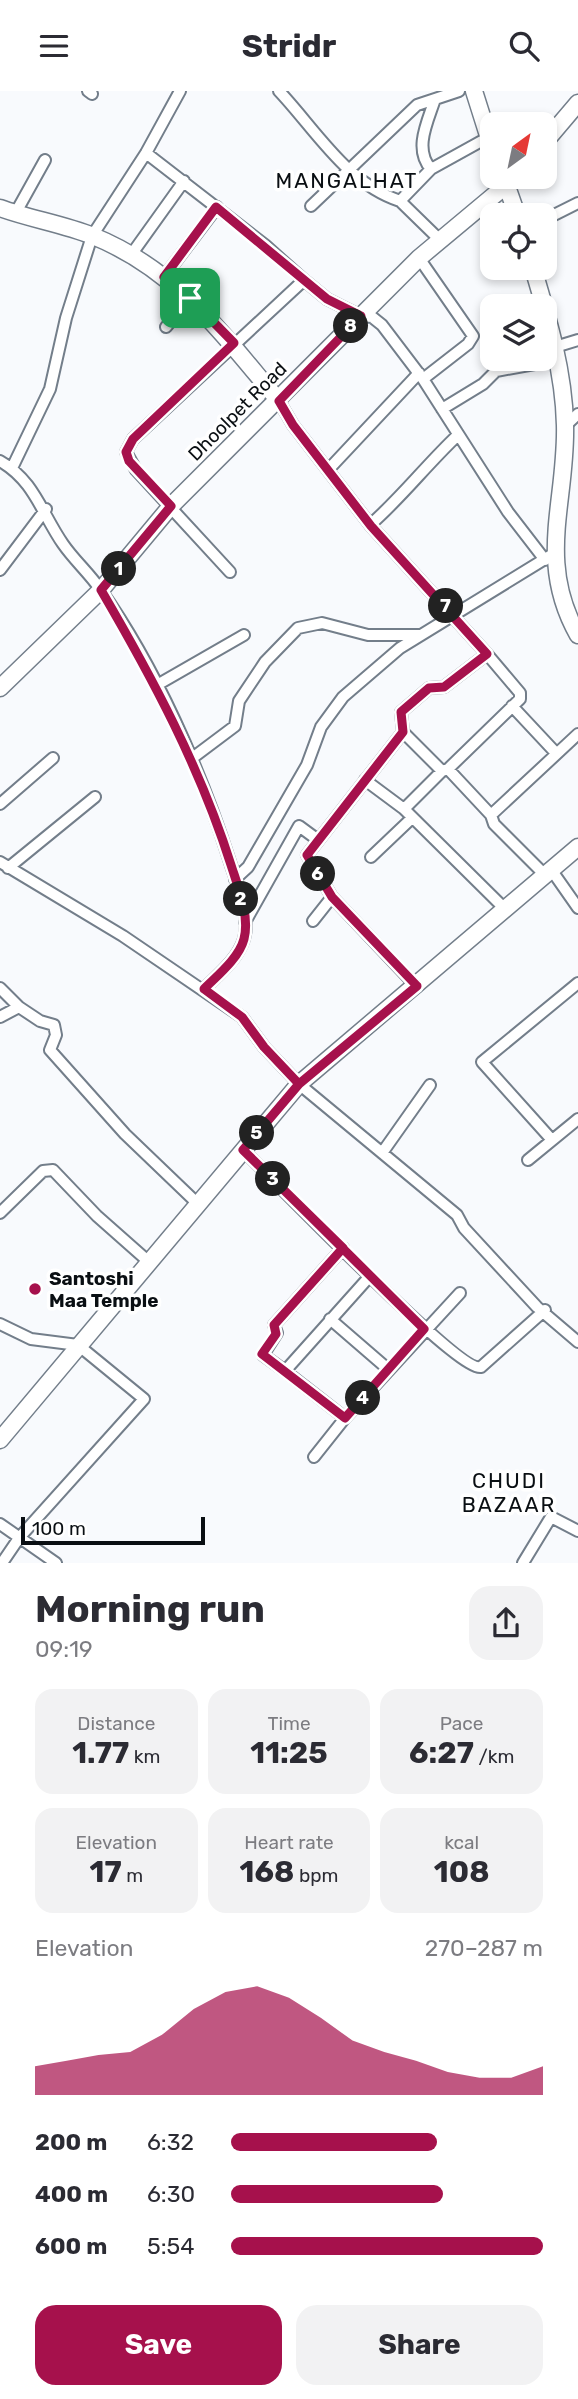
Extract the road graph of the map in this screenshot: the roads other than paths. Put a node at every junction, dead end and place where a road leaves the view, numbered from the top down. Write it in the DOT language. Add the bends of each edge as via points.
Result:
graph roads {
  1 [pos="180,91"];
  2 [pos="279,91"];
  3 [pos="459,91"];
  4 [pos="474,91"];
  5 [pos="435,99"];
  6 [pos="578,103"];
  7 [pos="480,112"];
  8 [pos="557,128"];
  9 [pos="480,147"];
  10 [pos="146,153"];
  11 [pos="46,160"];
  12 [pos="431,169"];
  13 [pos="349,170"];
  14 [pos="184,181"];
  15 [pos="499,189"];
  16 [pos="400,201"];
  17 [pos="578,203"];
  18 [pos="311,206"];
  19 [pos="216,207"];
  20 [pos="8,211"];
  21 [pos="557,214"];
  22 [pos="92,236"];
  23 [pos="441,241"];
  24 [pos="131,255"];
  25 [pos="419,258"];
  26 [pos="164,277"];
  27 [pos="304,280"];
  28 [pos="190,298"];
  29 [pos="361,316"];
  30 [pos="166,327"];
  31 [pos="578,340"];
  32 [pos="234,343"];
  33 [pos="557,352"];
  34 [pos="557,361"];
  35 [pos="496,371"];
  36 [pos="421,376"];
  37 [pos="279,401"];
  38 [pos="442,409"];
  39 [pos="578,414"];
  40 [pos="565,426"];
  41 [pos="458,435"];
  42 [pos="0,461"];
  43 [pos="12,468"];
  44 [pos="328,470"];
  45 [pos="171,506"];
  46 [pos="46,509"];
  47 [pos="370,525"];
  48 [pos="549,557"];
  49 [pos="0,569"];
  50 [pos="230,572"];
  51 [pos="101,590"];
  52 [pos="454,615"];
  53 [pos="244,635"];
  54 [pos="420,635"];
  55 [pos="578,635"];
  56 [pos="487,654"];
  57 [pos="157,685"];
  58 [pos="0,688"];
  59 [pos="512,706"];
  60 [pos="403,732"];
  61 [pos="578,734"];
  62 [pos="555,752"];
  63 [pos="53,758"];
  64 [pos="191,759"];
  65 [pos="445,770"];
  66 [pos="365,779"];
  67 [pos="95,797"];
  68 [pos="0,804"];
  69 [pos="408,814"];
  70 [pos="491,815"];
  71 [pos="318,840"];
  72 [pos="578,847"];
  73 [pos="371,857"];
  74 [pos="4,865"];
  75 [pos="547,871"];
  76 [pos="235,879"];
  77 [pos="332,897"];
  78 [pos="578,908"];
  79 [pos="505,909"];
  80 [pos="313,921"];
  81 [pos="244,925"];
  82 [pos="578,983"];
  83 [pos="417,986"];
  84 [pos="0,988"];
  85 [pos="204,989"];
  86 [pos="19,1007"];
  87 [pos="0,1017"];
  88 [pos="299,1084"];
  89 [pos="430,1085"];
  90 [pos="578,1119"];
  91 [pos="552,1140"];
  92 [pos="243,1150"];
  93 [pos="382,1153"];
  94 [pos="528,1160"];
  95 [pos="198,1204"];
  96 [pos="0,1213"];
  97 [pos="343,1248"];
  98 [pos="149,1262"];
  99 [pos="370,1276"];
  100 [pos="460,1293"];
  101 [pos="545,1310"];
  102 [pos="330,1319"];
  103 [pos="0,1324"];
  104 [pos="424,1329"];
  105 [pos="578,1342"];
  106 [pos="78,1345"];
  107 [pos="389,1370"];
  108 [pos="285,1371"];
  109 [pos="345,1418"];
  110 [pos="0,1440"];
  111 [pos="314,1457"];
  112 [pos="0,1524"];
  113 [pos="578,1531"];
  114 [pos="19,1538"];
  115 [pos="2,1563"];
  116 [pos="56,1563"];
  117 [pos="523,1563"];
  1 -- 10 [label="street"];
  2 -- 13 [label="street"];
  3 -- 5 [label="street"];
  4 -- 7 [label="street"];
  5 -- 12 [label="street" via="422,136"];
  5 -- 13 [label="street" via="417,105"];
  6 -- 8 [label="street"];
  9 -- 12 [label="street"];
  10 -- 14 [label="street"];
  10 -- 22 [label="street"];
  11 -- 20 [label="street"];
  12 -- 16 [label="street"];
  13 -- 16 [label="street"];
  13 -- 18 [label="street"];
  14 -- 19 [label="street"];
  14 -- 24 [label="street"];
  15 -- 23 [label="street, Dhoolpet Road"];
  16 -- 23 [label="street"];
  17 -- 21 [label="street"];
  19 -- 26 [label="street"];
  19 -- 27 [label="street"];
  20 -- 22 [label="street"];
  22 -- 24 [label="street"];
  22 -- 43 [label="street" via="50,389"];
  23 -- 25 [label="street, Dhoolpet Road"];
  24 -- 26 [label="street"];
  25 -- 29 [label="street, Dhoolpet Road"];
  25 -- 36 [label="street" via="473,336"];
  26 -- 28 [label="street"];
  27 -- 29 [label="street" via="327,299"];
  27 -- 32 [label="street"];
  28 -- 30 [label="street"];
  28 -- 32 [label="street"];
  29 -- 36 [label="street" via="382,325"];
  29 -- 37 [label="street, Dhoolpet Road"];
  31 -- 33 [label="street"];
  32 -- 37 [label="street"];
  32 -- 45 [label="street" via="133,439 126,452 136,470"];
  34 -- 40 [label="street"];
  35 -- 38 [label="street"];
  36 -- 38 [label="street"];
  36 -- 44 [label="street"];
  37 -- 44 [label="street"];
  37 -- 45 [label="street, Dhoolpet Road"];
  38 -- 41 [label="street"];
  39 -- 40 [label="street"];
  40 -- 48 [label="street"];
  41 -- 47 [label="street"];
  41 -- 48 [label="street" via="508,512"];
  42 -- 43 [label="street"];
  43 -- 46 [label="street"];
  44 -- 47 [label="street"];
  45 -- 50 [label="street"];
  45 -- 51 [label="street, Dhoolpet Road"];
  46 -- 49 [label="street"];
  46 -- 51 [label="street" via="62,542"];
  47 -- 52 [label="street"];
  48 -- 52 [label="street"];
  48 -- 55 [label="street"];
  51 -- 57 [label="street"];
  51 -- 58 [label="street, Dhoolpet Road"];
  52 -- 54 [label="street"];
  52 -- 56 [label="street"];
  53 -- 57 [label="street"];
  54 -- 64 [label="street" via="368,635 322,623 298,628 264,662 239,701 235,726"];
  54 -- 76 [label="street" via="343,697 321,727 307,765 255,855"];
  56 -- 59 [label="street" via="520,692"];
  56 -- 60 [label="street" via="444,687 429,688 405,709 400,716"];
  57 -- 64 [label="street"];
  59 -- 62 [label="street"];
  59 -- 65 [label="street"];
  60 -- 65 [label="street"];
  60 -- 66 [label="street"];
  61 -- 62 [label="street"];
  62 -- 70 [label="street"];
  63 -- 68 [label="street"];
  64 -- 76 [label="street" via="211,803"];
  65 -- 69 [label="street"];
  65 -- 70 [label="street"];
  66 -- 69 [label="street"];
  66 -- 71 [label="street"];
  67 -- 74 [label="street"];
  69 -- 73 [label="street"];
  69 -- 79 [label="street"];
  70 -- 75 [label="street" via="494,824"];
  71 -- 77 [label="street" via="307,855"];
  71 -- 81 [label="street" via="299,826"];
  72 -- 75 [label="street"];
  74 -- 85 [label="street"];
  75 -- 78 [label="street"];
  75 -- 79 [label="street"];
  76 -- 81 [label="street"];
  77 -- 80 [label="street"];
  77 -- 83 [label="street"];
  79 -- 83 [label="street"];
  81 -- 85 [label="street" via="244,939 229,964"];
  82 -- 91 [label="street" via="482,1062"];
  83 -- 88 [label="street"];
  84 -- 86 [label="street"];
  85 -- 88 [label="street" via="242,1017"];
  86 -- 87 [label="street"];
  86 -- 95 [label="street" via="54,1025 56,1035 50,1050 125,1134"];
  88 -- 92 [label="street"];
  88 -- 93 [label="street"];
  89 -- 93 [label="street"];
  90 -- 91 [label="street"];
  91 -- 94 [label="street"];
  92 -- 95 [label="street"];
  92 -- 97 [label="street"];
  93 -- 101 [label="street" via="457,1215 537,1307"];
  95 -- 98 [label="street"];
  96 -- 98 [label="street" via="43,1171 53,1170"];
  97 -- 99 [label="street"];
  97 -- 108 [label="street" via="274,1325 276,1334 262,1354"];
  98 -- 106 [label="street"];
  99 -- 102 [label="street"];
  99 -- 104 [label="street"];
  100 -- 104 [label="street"];
  101 -- 104 [label="street" via="476,1369"];
  101 -- 105 [label="street"];
  102 -- 107 [label="street"];
  102 -- 108 [label="street"];
  103 -- 106 [label="street" via="31,1339"];
  104 -- 107 [label="street"];
  106 -- 110 [label="street"];
  106 -- 114 [label="street" via="144,1399"];
  107 -- 109 [label="street"];
  108 -- 109 [label="street"];
  109 -- 111 [label="street"];
  112 -- 114 [label="street"];
  113 -- 117 [label="street" via="551,1517"];
  114 -- 115 [label="street"];
  114 -- 116 [label="street"];
}
